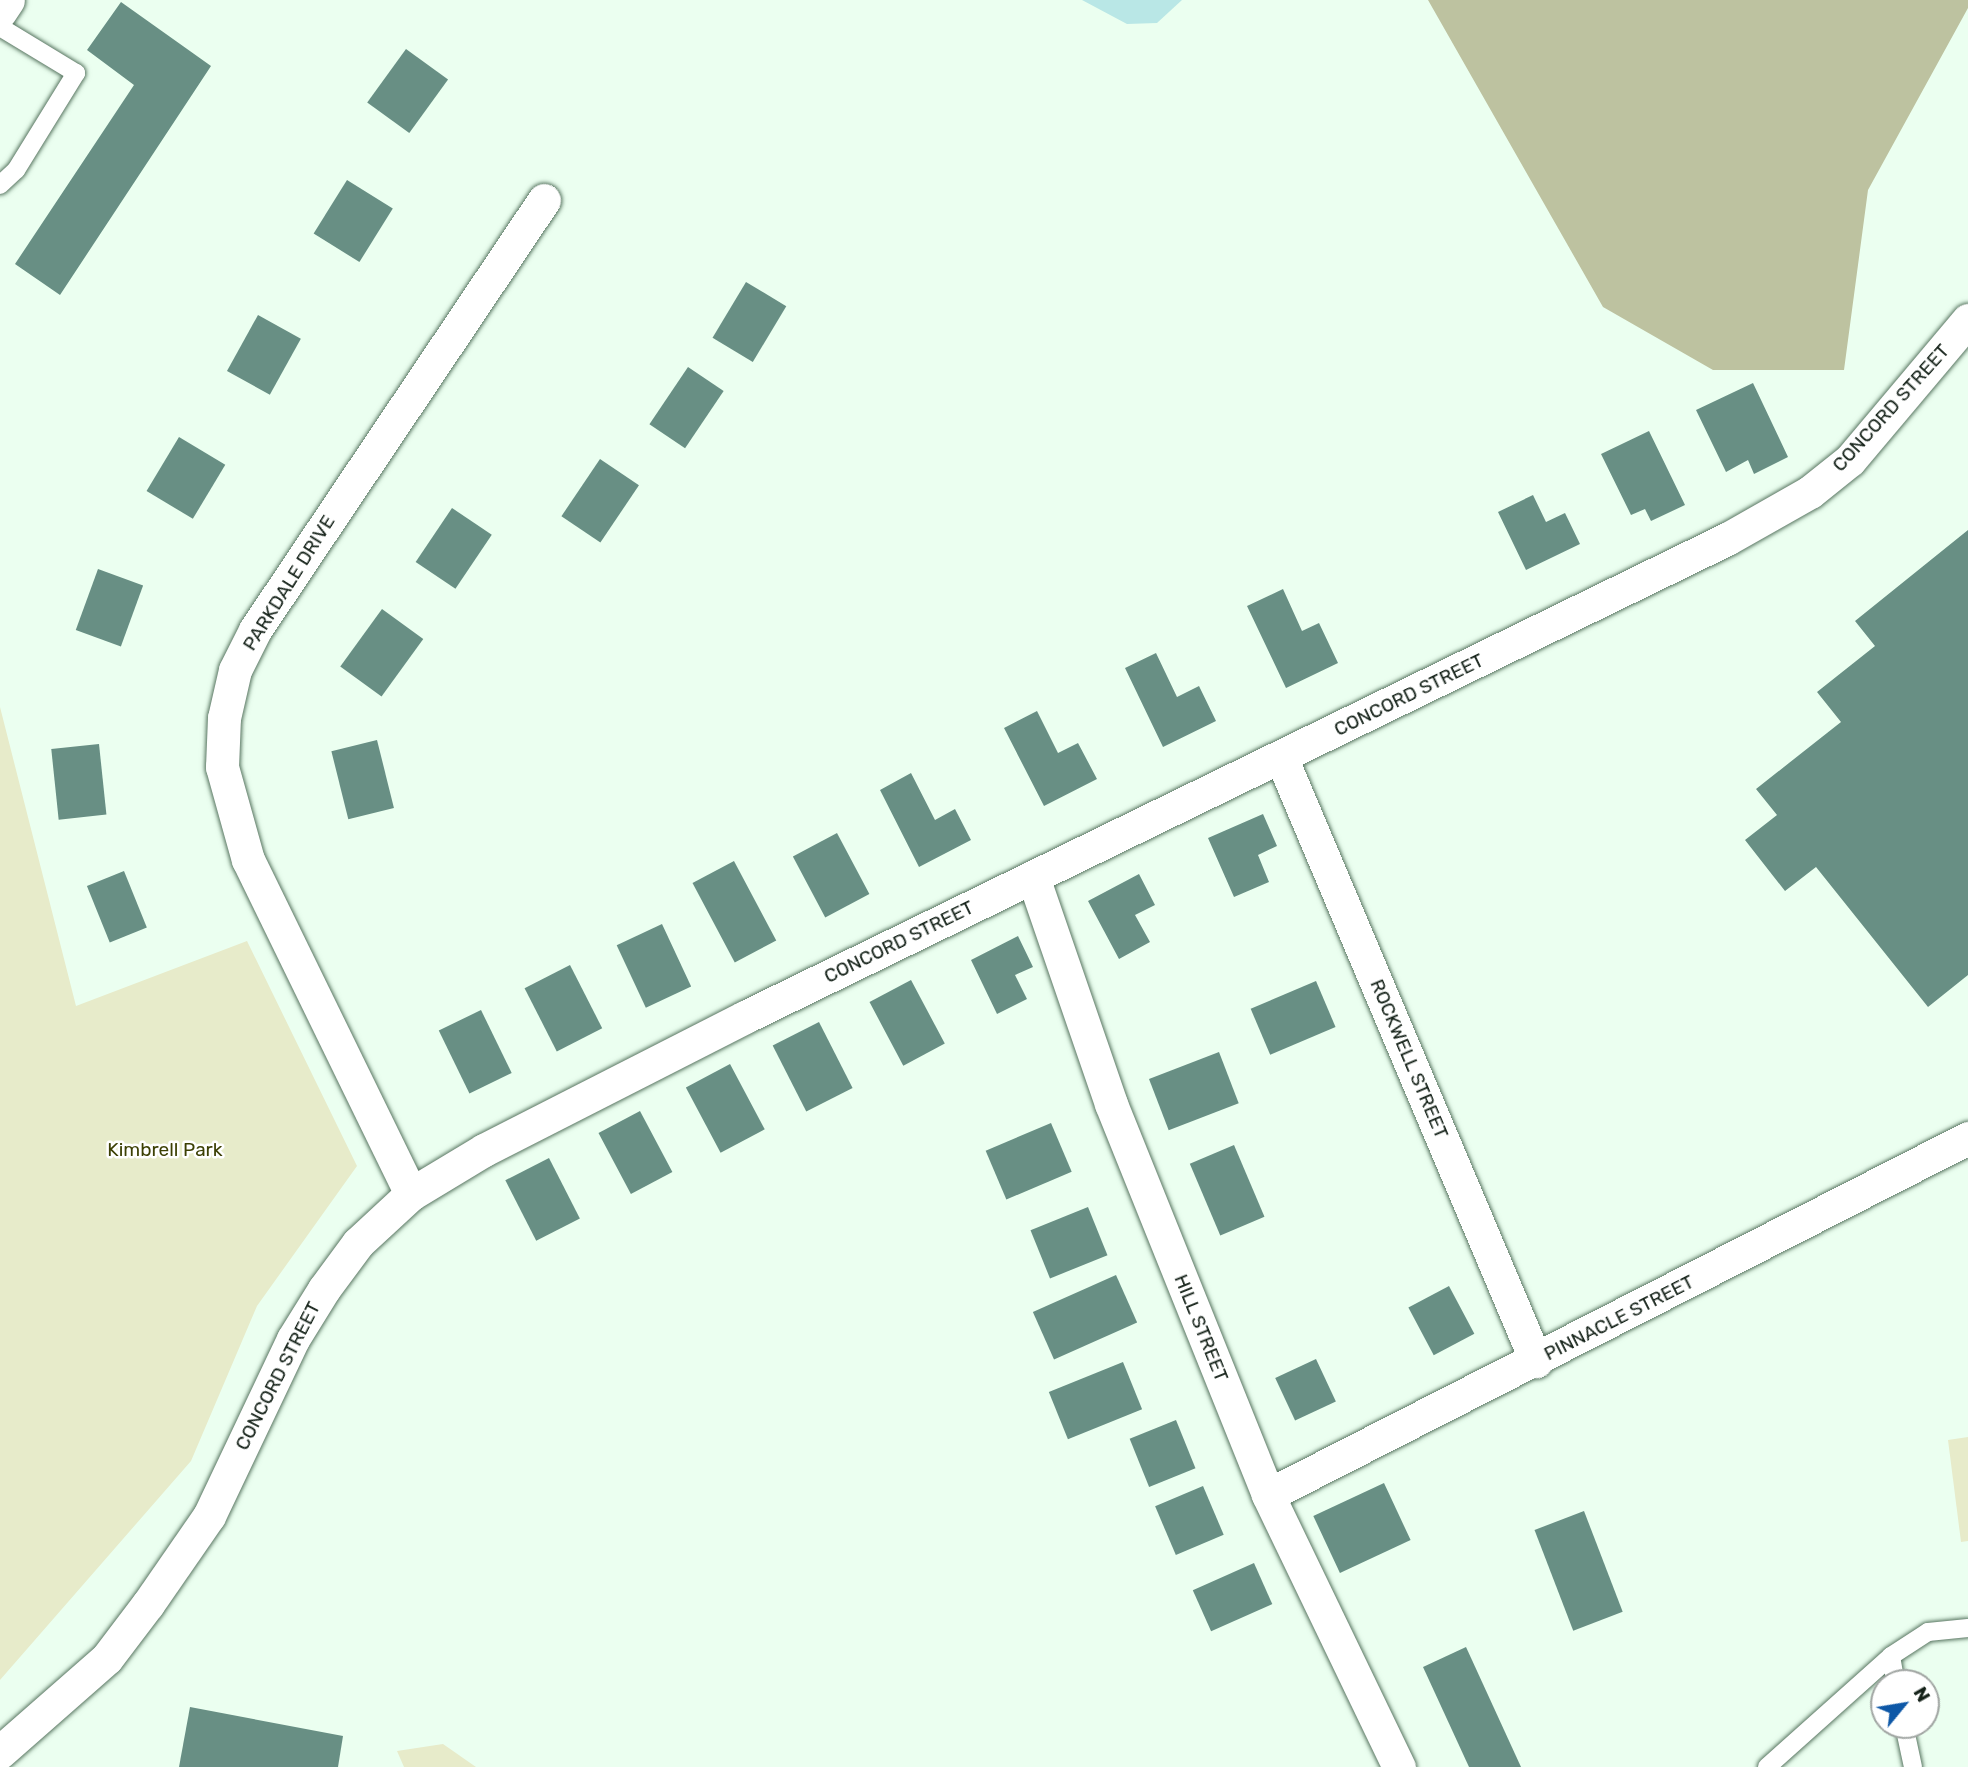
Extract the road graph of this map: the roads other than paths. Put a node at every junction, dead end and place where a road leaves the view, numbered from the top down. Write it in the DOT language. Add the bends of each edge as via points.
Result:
graph roads {
  1 [pos="8,0"];
  2 [pos="0,12"];
  3 [pos="0,27"];
  4 [pos="0,185"];
  5 [pos="544,200"];
  6 [pos="1968,320"];
  7 [pos="1281,757"];
  8 [pos="1033,877"];
  9 [pos="1968,1138"];
  10 [pos="411,1194"];
  11 [pos="1536,1361"];
  12 [pos="1268,1495"];
  13 [pos="1968,1628"];
  14 [pos="1891,1656"];
  15 [pos="1893,1669"];
  16 [pos="1908,1739"];
  17 [pos="0,1752"];
  18 [pos="1399,1767"];
  19 [pos="1767,1767"];
  20 [pos="1913,1767"];
  1 -- 2 [label="street"];
  3 -- 4 [label="lane" via="76,73 16,170"];
  5 -- 10 [label="street, PARKDALE DRIVE" via="255,631 235,670 224,718 222,767 248,860"];
  6 -- 7 [label="street, CONCORD STREET" via="1850,460 1810,492 1626,591"];
  7 -- 8 [label="street, CONCORD STREET"];
  7 -- 11 [label="street, ROCKWELL STREET"];
  8 -- 10 [label="street, CONCORD STREET" via="565,1107"];
  8 -- 12 [label="street, HILL STREET" via="1111,1104"];
  9 -- 11 [label="street, PINNACLE STREET"];
  10 -- 17 [label="street, CONCORD STREET" via="358,1243 324,1289 293,1339 209,1516 148,1604 107,1657"];
  11 -- 12 [label="street, PINNACLE STREET"];
  12 -- 18 [label="street, HILL STREET"];
  13 -- 14 [label="lane" via="1928,1632"];
  14 -- 15 [label="lane"];
  14 -- 19 [label="lane"];
  16 -- 20 [label="lane"];
}
